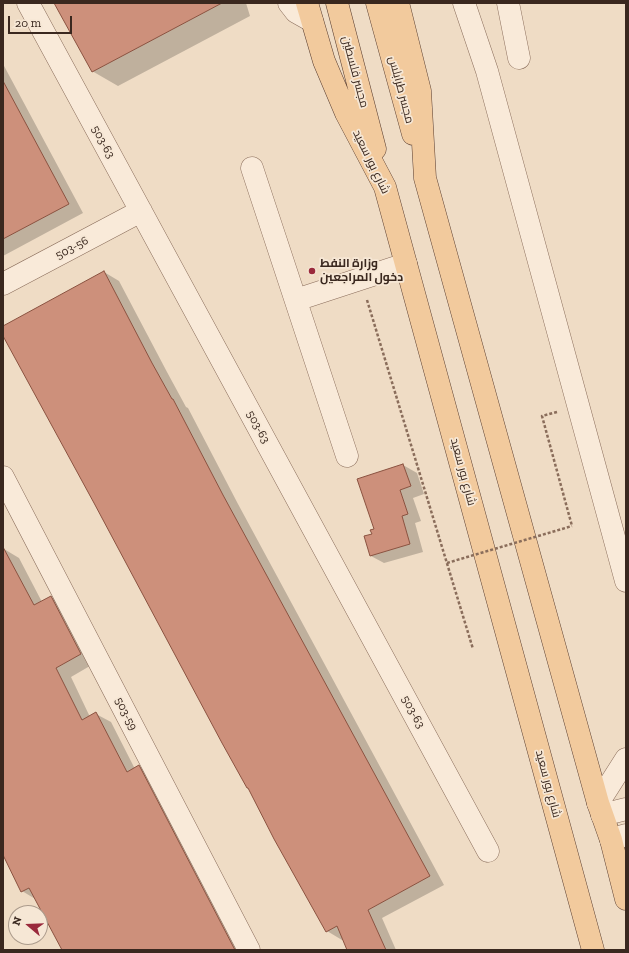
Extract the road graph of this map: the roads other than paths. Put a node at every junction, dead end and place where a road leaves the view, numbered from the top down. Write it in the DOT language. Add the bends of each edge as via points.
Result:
graph roads {
  1 [pos="28,3"];
  2 [pos="289,3"];
  3 [pos="337,3"];
  4 [pos="377,3"];
  5 [pos="398,3"];
  6 [pos="464,3"];
  7 [pos="508,3"];
  8 [pos="310,12"];
  9 [pos="519,58"];
  10 [pos="252,168"];
  11 [pos="425,178"];
  12 [pos="385,187"];
  13 [pos="141,211"];
  14 [pos="406,264"];
  15 [pos="3,284"];
  16 [pos="296,300"];
  17 [pos="347,456"];
  18 [pos="3,477"];
  19 [pos="626,580"];
  20 [pos="626,759"];
  21 [pos="600,809"];
  22 [pos="626,809"];
  23 [pos="618,838"];
  24 [pos="488,851"];
  25 [pos="626,899"];
  26 [pos="589,944"];
  27 [pos="249,950"];
  1 -- 13 [label="street, 503-63"];
  2 -- 8 [label="street" via="296,12"];
  3 -- 12 [label="main road, مجسر فلسطين"];
  4 -- 11 [label="main road, مجسر طرابلس"];
  5 -- 11 [label="main road" via="420,91"];
  6 -- 19 [label="street" via="487,71"];
  7 -- 9 [label="street"];
  8 -- 12 [label="main road, شارع بور سعيد" via="324,61 346,113"];
  10 -- 16 [label="street"];
  11 -- 21 [label="main road"];
  12 -- 14 [label="main road, شارع بور سعيد"];
  13 -- 15 [label="street, 503-56"];
  13 -- 24 [label="street, 503-63"];
  14 -- 16 [label="street"];
  14 -- 26 [label="main road, شارع بور سعيد"];
  16 -- 17 [label="street"];
  18 -- 27 [label="street, 503-59"];
  20 -- 21 [label="street"];
  21 -- 22 [label="street"];
  21 -- 23 [label="main road"];
  23 -- 25 [label="main road"];
}
